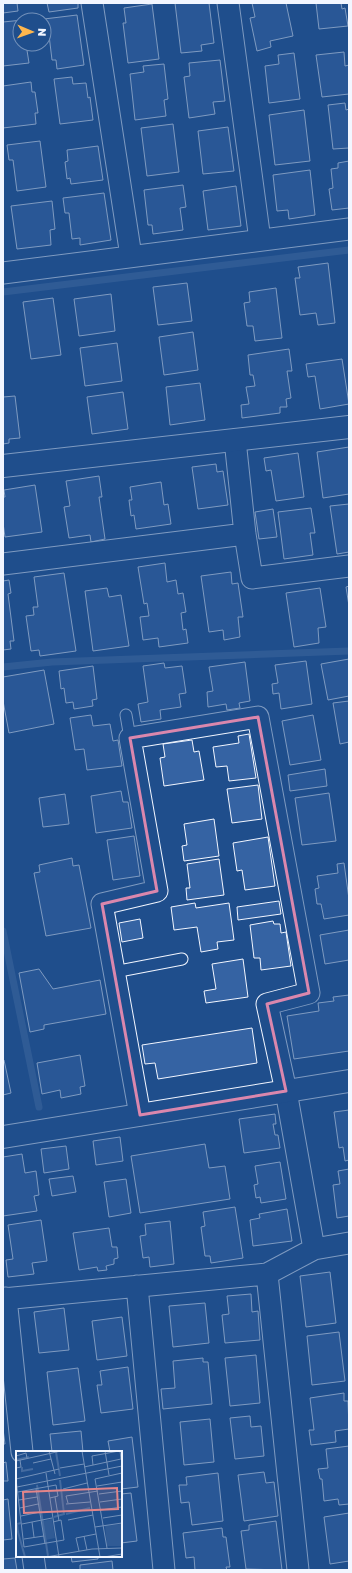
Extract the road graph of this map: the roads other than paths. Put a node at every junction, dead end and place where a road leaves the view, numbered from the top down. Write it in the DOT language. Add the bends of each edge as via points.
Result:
graph roads {
  1 [pos="92,3"];
  2 [pos="228,3"];
  3 [pos="349,229"];
  4 [pos="260,240"];
  5 [pos="131,256"];
  6 [pos="3,273"];
  7 [pos="349,427"];
  8 [pos="235,440"];
  9 [pos="3,466"];
  10 [pos="245,534"];
  11 [pos="3,564"];
  12 [pos="349,566"];
  13 [pos="126,715"];
  14 [pos="130,738"];
  15 [pos="182,958"];
  16 [pos="114,972"];
  17 [pos="349,1081"];
  18 [pos="286,1091"];
  19 [pos="140,1115"];
  20 [pos="3,1137"];
  21 [pos="349,1243"];
  22 [pos="314,1249"];
  23 [pos="267,1274"];
  24 [pos="137,1286"];
  25 [pos="4,1298"];
  26 [pos="22,1451"];
  27 [pos="33,1557"];
  28 [pos="35,1570"];
  29 [pos="164,1570"];
  30 [pos="298,1570"];
  1 -- 5 [label="street"];
  2 -- 4 [label="street"];
  3 -- 4 [label="street"];
  4 -- 5 [label="street"];
  5 -- 6 [label="street"];
  7 -- 8 [label="street"];
  8 -- 9 [label="street"];
  8 -- 10 [label="street"];
  10 -- 11 [label="street"];
  10 -- 12 [label="street" via="252,578"];
  13 -- 14 [label="lane"];
  14 -- 16 [label="street" via="157,890 102,904"];
  14 -- 18 [label="street" via="258,717 309,993 267,1004"];
  15 -- 16 [label="lane"];
  16 -- 19 [label="street"];
  17 -- 18 [label="street"];
  18 -- 19 [label="street"];
  18 -- 22 [label="street"];
  19 -- 20 [label="street"];
  21 -- 22 [label="street"];
  22 -- 23 [label="street"];
  23 -- 24 [label="street"];
  23 -- 30 [label="street"];
  24 -- 25 [label="street"];
  24 -- 29 [label="street"];
  25 -- 26 [label="street"];
  27 -- 28 [label="street"];
}
